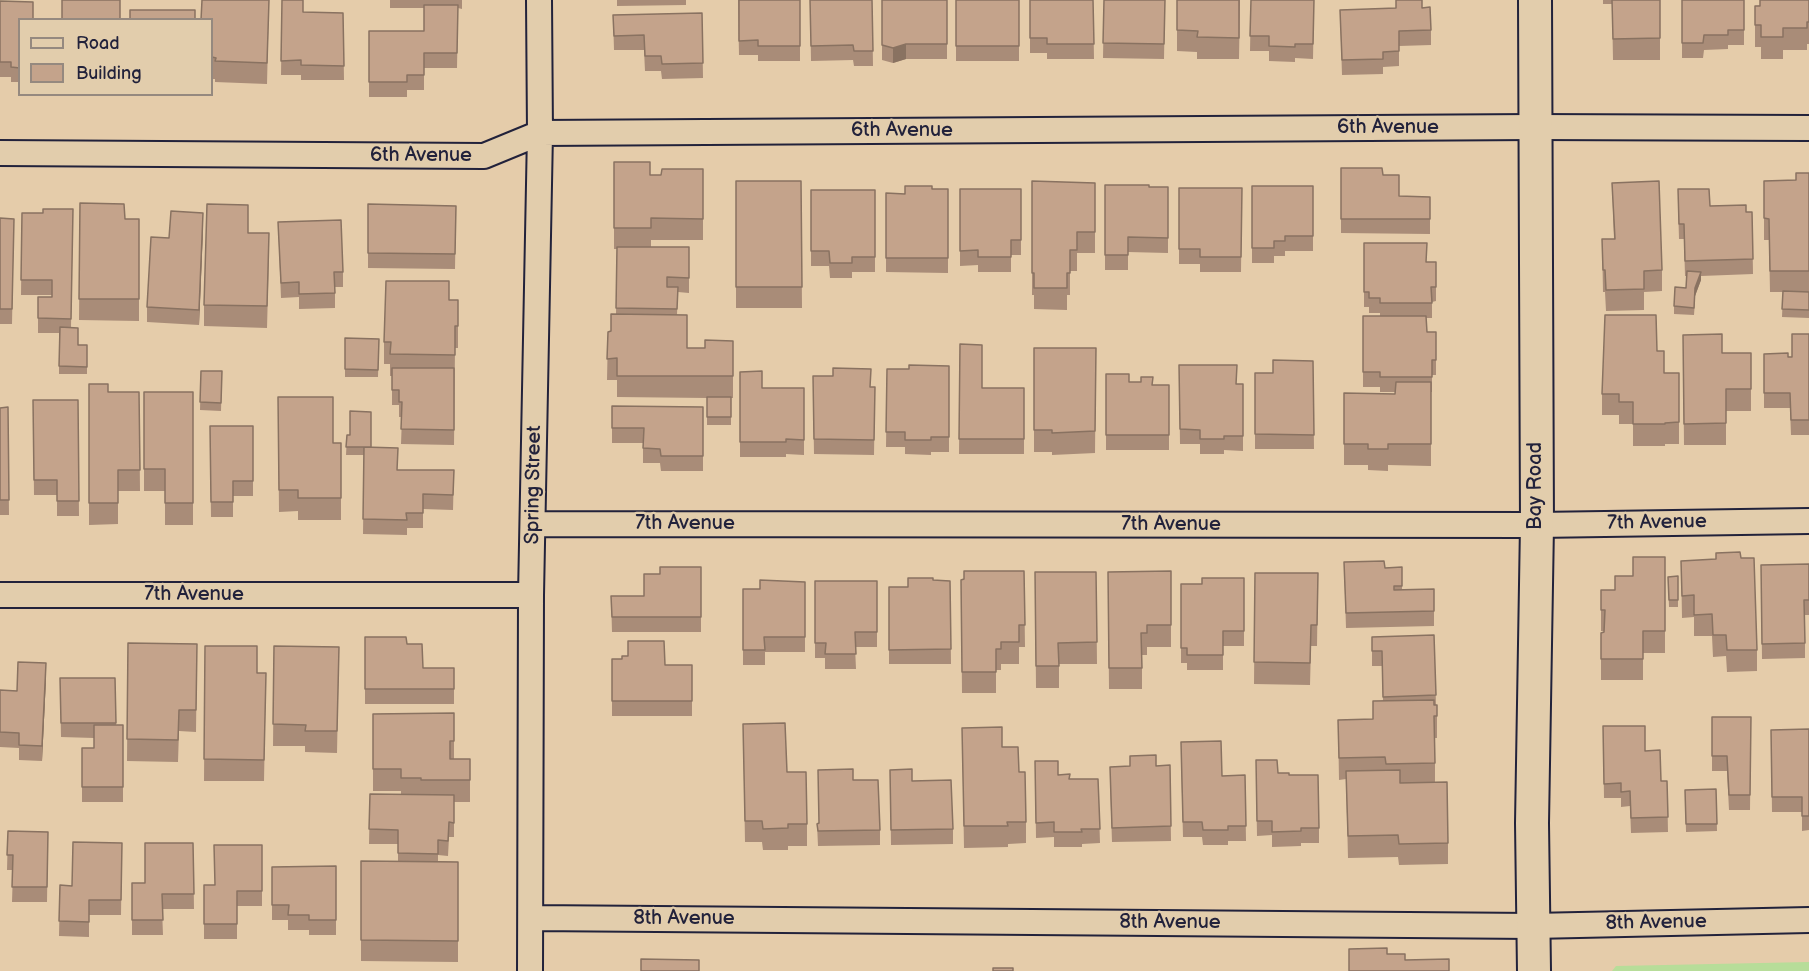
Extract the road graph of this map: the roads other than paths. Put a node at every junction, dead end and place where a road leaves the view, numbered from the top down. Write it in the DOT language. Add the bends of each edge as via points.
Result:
graph roads {
  1 [pos="539,0"];
  2 [pos="1535,0"];
  3 [pos="1534,127"];
  4 [pos="1809,128"];
  5 [pos="540,134"];
  6 [pos="0,153"];
  7 [pos="1809,521"];
  8 [pos="533,524"];
  9 [pos="1537,525"];
  10 [pos="531,595"];
  11 [pos="0,596"];
  12 [pos="532,918"];
  13 [pos="1809,920"];
  14 [pos="1533,926"];
  15 [pos="530,971"];
  16 [pos="1534,971"];
  1 -- 5 [label="street, Spring Street"];
  2 -- 3 [label="street, Bay Road"];
  3 -- 4 [label="street, 6th Avenue"];
  3 -- 5 [label="street, 6th Avenue"];
  3 -- 9 [label="street, Bay Road"];
  5 -- 6 [label="street, 6th Avenue" via="484,156"];
  5 -- 8 [label="street, Spring Street"];
  7 -- 9 [label="street, 7th Avenue"];
  8 -- 9 [label="street, 7th Avenue"];
  8 -- 10 [label="street, Spring Street"];
  9 -- 14 [label="street, Bay Road"];
  10 -- 11 [label="street, 7th Avenue"];
  10 -- 12 [label="street, Spring Street"];
  12 -- 14 [label="street, 8th Avenue"];
  12 -- 15 [label="street, Spring Street"];
  13 -- 14 [label="street, 8th Avenue"];
  14 -- 16 [label="street, Bay Road"];
}
